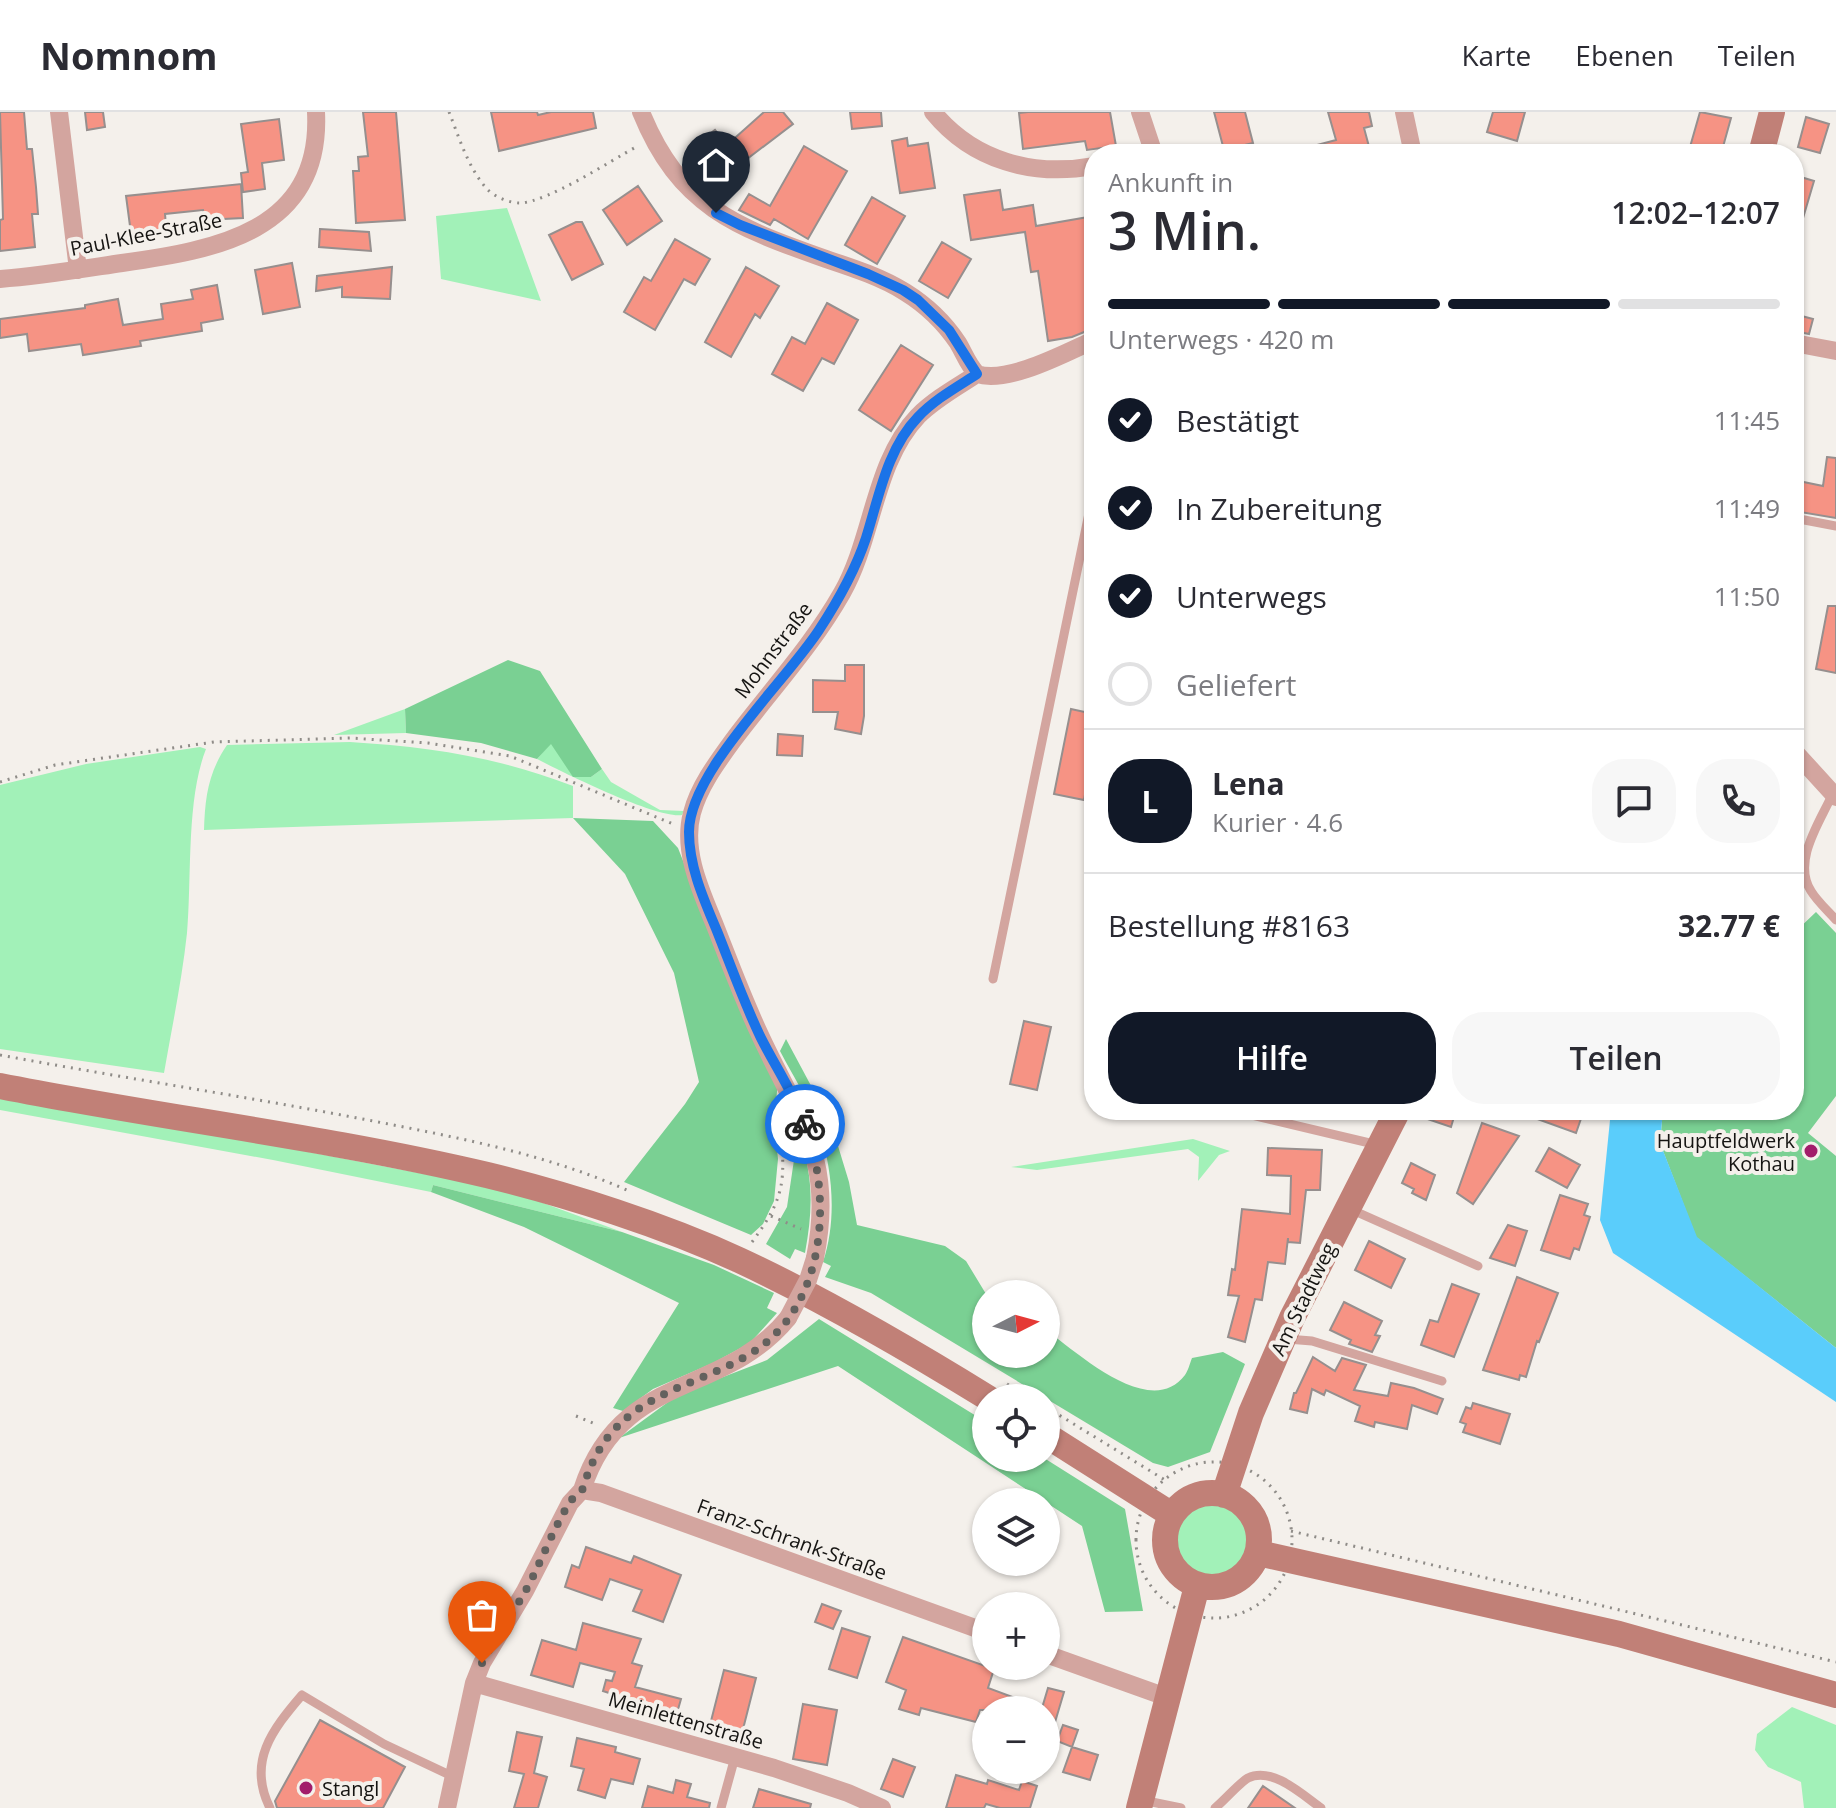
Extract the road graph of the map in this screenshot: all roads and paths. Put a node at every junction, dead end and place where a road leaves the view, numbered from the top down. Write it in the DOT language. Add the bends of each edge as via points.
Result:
graph roads {
  1 [pos="59,112"];
  2 [pos="316,112"];
  3 [pos="449,112"];
  4 [pos="641,112"];
  5 [pos="933,112"];
  6 [pos="1140,112"];
  7 [pos="1404,112"];
  8 [pos="1772,112"];
  9 [pos="653,138"];
  10 [pos="1151,144"];
  11 [pos="1411,144"];
  12 [pos="1764,144"];
  13 [pos="1084,167"];
  14 [pos="78,270"];
  15 [pos="0,279"];
  16 [pos="1084,344"];
  17 [pos="1804,345"];
  18 [pos="1836,351"];
  19 [pos="977,374"];
  20 [pos="1804,520"];
  21 [pos="1836,526"];
  22 [pos="1084,538"];
  23 [pos="1804,762"];
  24 [pos="0,782"];
  25 [pos="1834,796"];
  26 [pos="689,830"];
  27 [pos="1836,920"];
  28 [pos="993,979"];
  29 [pos="0,1086"];
  30 [pos="788,1090"];
  31 [pos="1273,1120"];
  32 [pos="1393,1120"];
  33 [pos="1381,1146"];
  34 [pos="1347,1208"];
  35 [pos="771,1216"];
  36 [pos="819,1238"];
  37 [pos="752,1242"];
  38 [pos="1478,1266"];
  39 [pos="1283,1338"];
  40 [pos="1442,1381"];
  41 [pos="972,1388"];
  42 [pos="576,1416"];
  43 [pos="1060,1416"];
  44 [pos="613,1431"];
  45 [pos="1060,1444"];
  46 [pos="582,1490"];
  47 [pos="1224,1495"];
  48 [pos="1148,1498"];
  49 [pos="1172,1515"];
  50 [pos="1258,1553"];
  51 [pos="1290,1559"];
  52 [pos="1197,1586"];
  53 [pos="1190,1615"];
  54 [pos="972,1627"];
  55 [pos="1060,1659"];
  56 [pos="1836,1662"];
  57 [pos="474,1683"];
  58 [pos="1836,1695"];
  59 [pos="1169,1698"];
  60 [pos="735,1757"];
  61 [pos="454,1777"];
  62 [pos="1140,1804"];
  63 [pos="270,1808"];
  64 [pos="447,1808"];
  65 [pos="721,1808"];
  66 [pos="882,1808"];
  67 [pos="1181,1808"];
  68 [pos="1215,1808"];
  69 [pos="1321,1808"];
  1 -- 14 [label="street"];
  2 -- 14 [label="street, Paul-Klee-Straße" via="304,177 270,220 201,250"];
  3 -- 9 [label="path" via="488,190 519,203 540,198"];
  4 -- 9 [label="street"];
  5 -- 13 [label="street" via="967,144 1001,160 1036,169"];
  6 -- 10 [label="street"];
  7 -- 11 [label="street"];
  8 -- 12 [label="main road"];
  9 -- 19 [label="street" via="670,168 716,213 886,281 918,300 949,330"];
  14 -- 15 [label="street, Paul-Klee-Straße"];
  16 -- 19 [label="street, Mohnstraße" via="1023,369 994,377"];
  17 -- 18 [label="street"];
  19 -- 26 [label="street, Mohnstraße" via="917,417 905,433 843,591 721,758 700,792"];
  20 -- 21 [label="lane"];
  22 -- 28 [label="lane"];
  23 -- 25 [label="street"];
  24 -- 26 [label="path" via="55,765 214,742 412,742 510,756"];
  25 -- 27 [label="lane" via="1805,856 1804,870 1809,889"];
  26 -- 30 [label="street, Mohnstraße" via="702,895"];
  29 -- 41 [label="main road" via="269,1131 561,1196 737,1259 880,1333"];
  30 -- 35 [label="path" via="779,1102 783,1173"];
  30 -- 36 [label="street, Mohnstraße" via="813,1147 819,1176"];
  31 -- 33 [label="lane"];
  32 -- 33 [label="main road, Am Stadtweg"];
  33 -- 34 [label="main road, Am Stadtweg"];
  34 -- 38 [label="lane"];
  34 -- 39 [label="main road, Am Stadtweg"];
  35 -- 36 [label="path"];
  35 -- 37 [label="path"];
  36 -- 44 [label="street, Mohnstraße, bridge" via="808,1280 771,1339 645,1404"];
  39 -- 40 [label="lane" via="1312,1341"];
  39 -- 47 [label="main road, Am Stadtweg"];
  42 -- 44 [label="path"];
  43 -- 48 [label="path" via="1165,1480"];
  44 -- 46 [label="street, Mohnstraße"];
  45 -- 48 [label="main road"];
  46 -- 54 [label="street, Franz-Schrank-Straße"];
  46 -- 57 [label="street, Mohnstraße" via="570,1503"];
  47 -- 49 [label="main road" via="1194,1497"];
  47 -- 50 [label="main road" via="1251,1514"];
  48 -- 49 [label="main road"];
  48 -- 53 [label="path" via="1139,1518 1138,1559 1159,1596"];
  49 -- 52 [label="main road" via="1165,1531 1168,1558 1179,1575"];
  50 -- 51 [label="main road"];
  50 -- 52 [label="main road" via="1236,1581 1216,1588"];
  51 -- 53 [label="path" via="1283,1577 1254,1607 1234,1616"];
  51 -- 56 [label="path" via="1291,1531"];
  51 -- 58 [label="main road" via="1619,1634"];
  52 -- 53 [label="main road"];
  53 -- 59 [label="main road"];
  55 -- 59 [label="street"];
  57 -- 60 [label="street, Meinlettenstraße"];
  57 -- 61 [label="street, Mohnstraße"];
  59 -- 62 [label="main road"];
  60 -- 65 [label="lane"];
  60 -- 66 [label="street, Meinlettenstraße"];
  61 -- 63 [label="lane" via="384,1744 302,1695 276,1725 262,1758 260,1781"];
  61 -- 64 [label="street, Mohnstraße"];
  62 -- 67 [label="lane"];
  68 -- 69 [label="lane" via="1247,1778 1265,1775"];
}
